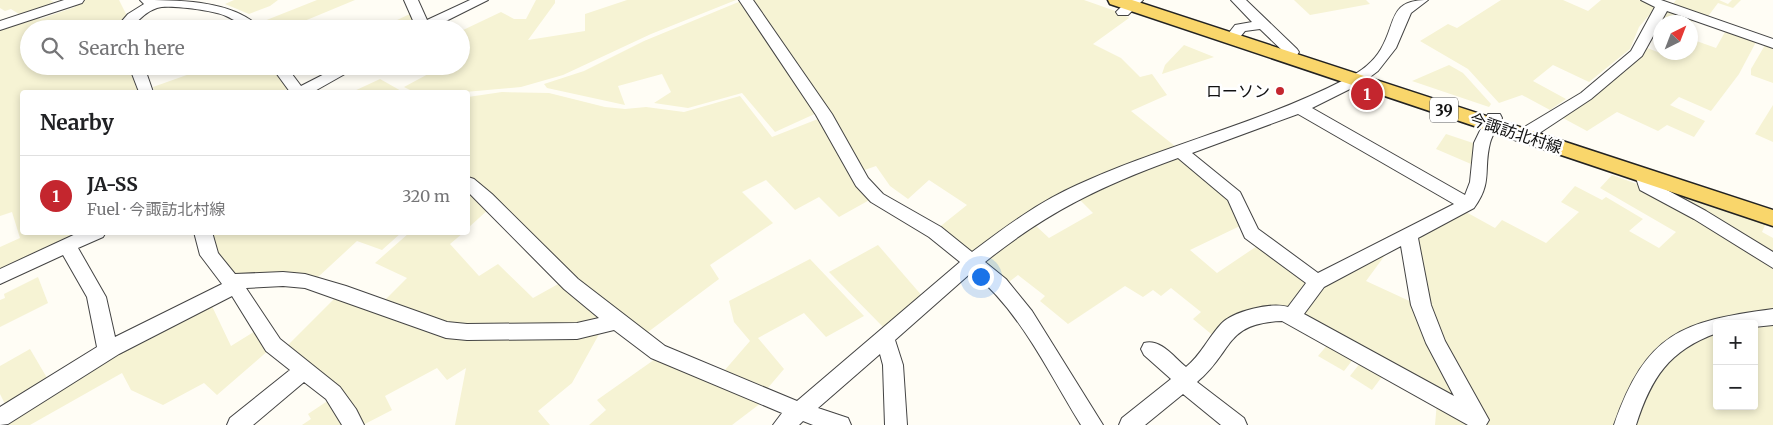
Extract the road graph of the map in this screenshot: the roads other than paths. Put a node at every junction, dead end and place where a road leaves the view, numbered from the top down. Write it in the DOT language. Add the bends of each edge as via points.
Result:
graph roads {
  1 [pos="77,0"];
  2 [pos="411,0"];
  3 [pos="481,0"];
  4 [pos="746,0"];
  5 [pos="1238,0"];
  6 [pos="1421,0"];
  7 [pos="151,2"];
  8 [pos="1658,2"];
  9 [pos="1129,4"];
  10 [pos="130,20"];
  11 [pos="246,20"];
  12 [pos="417,20"];
  13 [pos="437,20"];
  14 [pos="1262,24"];
  15 [pos="0,26"];
  16 [pos="1235,34"];
  17 [pos="1773,44"];
  18 [pos="1292,52"];
  19 [pos="139,75"];
  20 [pos="285,75"];
  21 [pos="335,75"];
  22 [pos="1359,78"];
  23 [pos="145,90"];
  24 [pos="296,90"];
  25 [pos="306,90"];
  26 [pos="1300,108"];
  27 [pos="1493,121"];
  28 [pos="1532,130"];
  29 [pos="1180,151"];
  30 [pos="1643,175"];
  31 [pos="470,185"];
  32 [pos="1468,204"];
  33 [pos="1773,209"];
  34 [pos="1773,218"];
  35 [pos="1408,233"];
  36 [pos="90,235"];
  37 [pos="204,235"];
  38 [pos="68,247"];
  39 [pos="1773,261"];
  40 [pos="972,262"];
  41 [pos="0,278"];
  42 [pos="1317,282"];
  43 [pos="233,284"];
  44 [pos="1292,316"];
  45 [pos="1773,317"];
  46 [pos="1751,320"];
  47 [pos="617,322"];
  48 [pos="1713,326"];
  49 [pos="885,339"];
  50 [pos="1152,350"];
  51 [pos="108,351"];
  52 [pos="303,370"];
  53 [pos="1185,381"];
  54 [pos="799,411"];
  55 [pos="0,418"];
  56 [pos="1479,423"];
  57 [pos="238,425"];
  58 [pos="353,425"];
  59 [pos="784,425"];
  60 [pos="840,425"];
  61 [pos="896,425"];
  62 [pos="1092,425"];
  63 [pos="1130,425"];
  64 [pos="1236,425"];
  65 [pos="1625,425"];
  1 -- 15 [label="street"];
  2 -- 12 [label="street"];
  3 -- 13 [label="street"];
  4 -- 40 [label="street" via="824,114 862,182 877,198 934,232"];
  5 -- 14 [label="street"];
  6 -- 22 [label="street" via="1406,10 1378,65"];
  7 -- 10 [label="street"];
  7 -- 11 [label="street" via="219,6 240,14"];
  8 -- 17 [label="street"];
  8 -- 28 [label="street" via="1637,53 1586,96"];
  9 -- 16 [label="main road, 今諏訪北村線 / 39"];
  9 -- 22 [label="main road, 今諏訪北村線 / 39"];
  14 -- 16 [label="street" via="1240,28"];
  14 -- 18 [label="street"];
  16 -- 18 [label="main road, 今諏訪北村線 / 39"];
  18 -- 22 [label="main road, 今諏訪北村線 / 39"];
  19 -- 23 [label="street"];
  20 -- 24 [label="street"];
  21 -- 25 [label="street"];
  22 -- 26 [label="street"];
  22 -- 27 [label="main road, 今諏訪北村線 / 39"];
  26 -- 29 [label="street"];
  26 -- 32 [label="street"];
  27 -- 28 [label="main road, 今諏訪北村線 / 39"];
  27 -- 30 [label="main road, 今諏訪北村線 / 39"];
  27 -- 32 [label="street" via="1482,143 1480,184"];
  28 -- 33 [label="main road, 今諏訪北村線 / 39"];
  29 -- 40 [label="street" via="1082,189 1001,239"];
  29 -- 42 [label="street" via="1234,196 1241,205 1251,233"];
  30 -- 34 [label="main road, 今諏訪北村線 / 39"];
  30 -- 39 [label="street" via="1646,186"];
  31 -- 47 [label="street" via="571,284"];
  32 -- 35 [label="street"];
  35 -- 42 [label="street"];
  35 -- 56 [label="street" via="1421,305 1436,343"];
  36 -- 38 [label="street"];
  37 -- 43 [label="street" via="209,255"];
  38 -- 41 [label="street"];
  38 -- 51 [label="street" via="96,297"];
  40 -- 49 [label="street"];
  40 -- 62 [label="street" via="999,284 1025,316"];
  42 -- 44 [label="street"];
  43 -- 47 [label="street" via="283,279 305,281 446,330 577,331"];
  43 -- 51 [label="street"];
  43 -- 52 [label="street" via="273,345"];
  44 -- 53 [label="street" via="1259,314 1230,328 1202,366"];
  44 -- 56 [label="street"];
  45 -- 46 [label="street"];
  47 -- 54 [label="street" via="658,352"];
  48 -- 65 [label="street" via="1671,346 1649,373 1633,401"];
  49 -- 54 [label="street"];
  49 -- 61 [label="street" via="892,365"];
  50 -- 53 [label="street"];
  51 -- 55 [label="street"];
  52 -- 57 [label="street"];
  52 -- 58 [label="street" via="333,393"];
  53 -- 63 [label="street"];
  53 -- 64 [label="street"];
  54 -- 59 [label="street"];
  54 -- 60 [label="street"];
}
